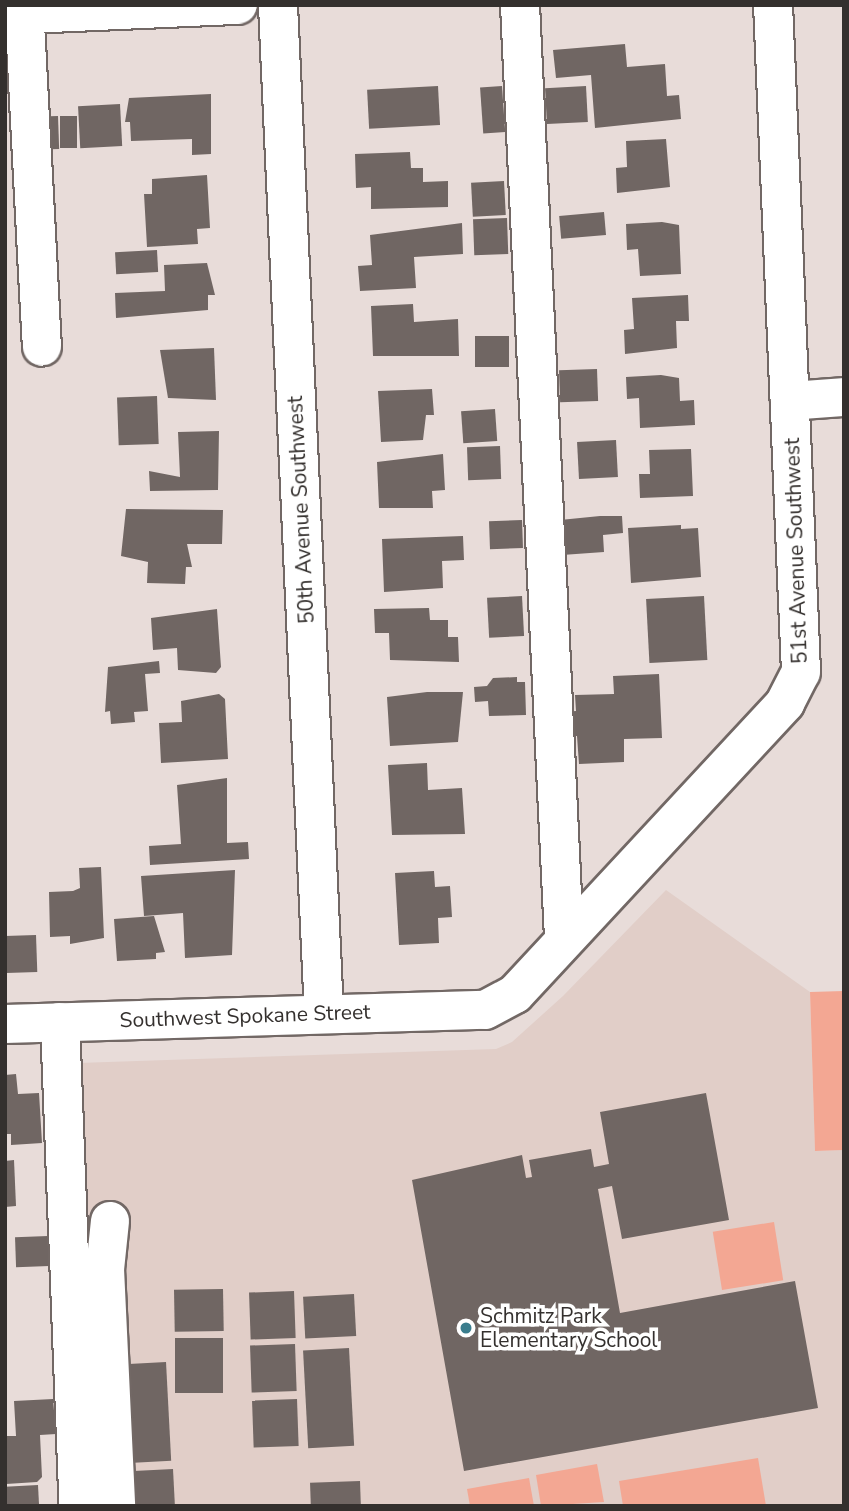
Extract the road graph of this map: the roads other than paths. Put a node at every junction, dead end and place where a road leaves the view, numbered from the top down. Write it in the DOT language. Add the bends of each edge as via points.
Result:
graph roads {
  1 [pos="238,5"];
  2 [pos="278,5"];
  3 [pos="520,5"];
  4 [pos="773,5"];
  5 [pos="18,12"];
  6 [pos="42,347"];
  7 [pos="844,397"];
  8 [pos="790,401"];
  9 [pos="565,939"];
  10 [pos="485,1010"];
  11 [pos="324,1014"];
  12 [pos="60,1022"];
  13 [pos="5,1024"];
  14 [pos="110,1221"];
  15 [pos="79,1506"];
  16 [pos="116,1506"];
  1 -- 5 [label="street"];
  2 -- 11 [label="street, 50th Avenue Southwest"];
  3 -- 9 [label="street"];
  4 -- 8 [label="street, 51st Avenue Southwest"];
  5 -- 6 [label="street"];
  7 -- 8 [label="street"];
  8 -- 9 [label="street, 51st Avenue Southwest" via="801,672 796,688 731,765"];
  9 -- 10 [label="street, 51st Avenue Southwest" via="515,994"];
  10 -- 11 [label="street, Southwest Spokane Street"];
  11 -- 12 [label="street, Southwest Spokane Street"];
  12 -- 13 [label="street, Southwest Spokane Street"];
  12 -- 15 [label="street"];
  14 -- 16 [label="street" via="105,1269"];
}
